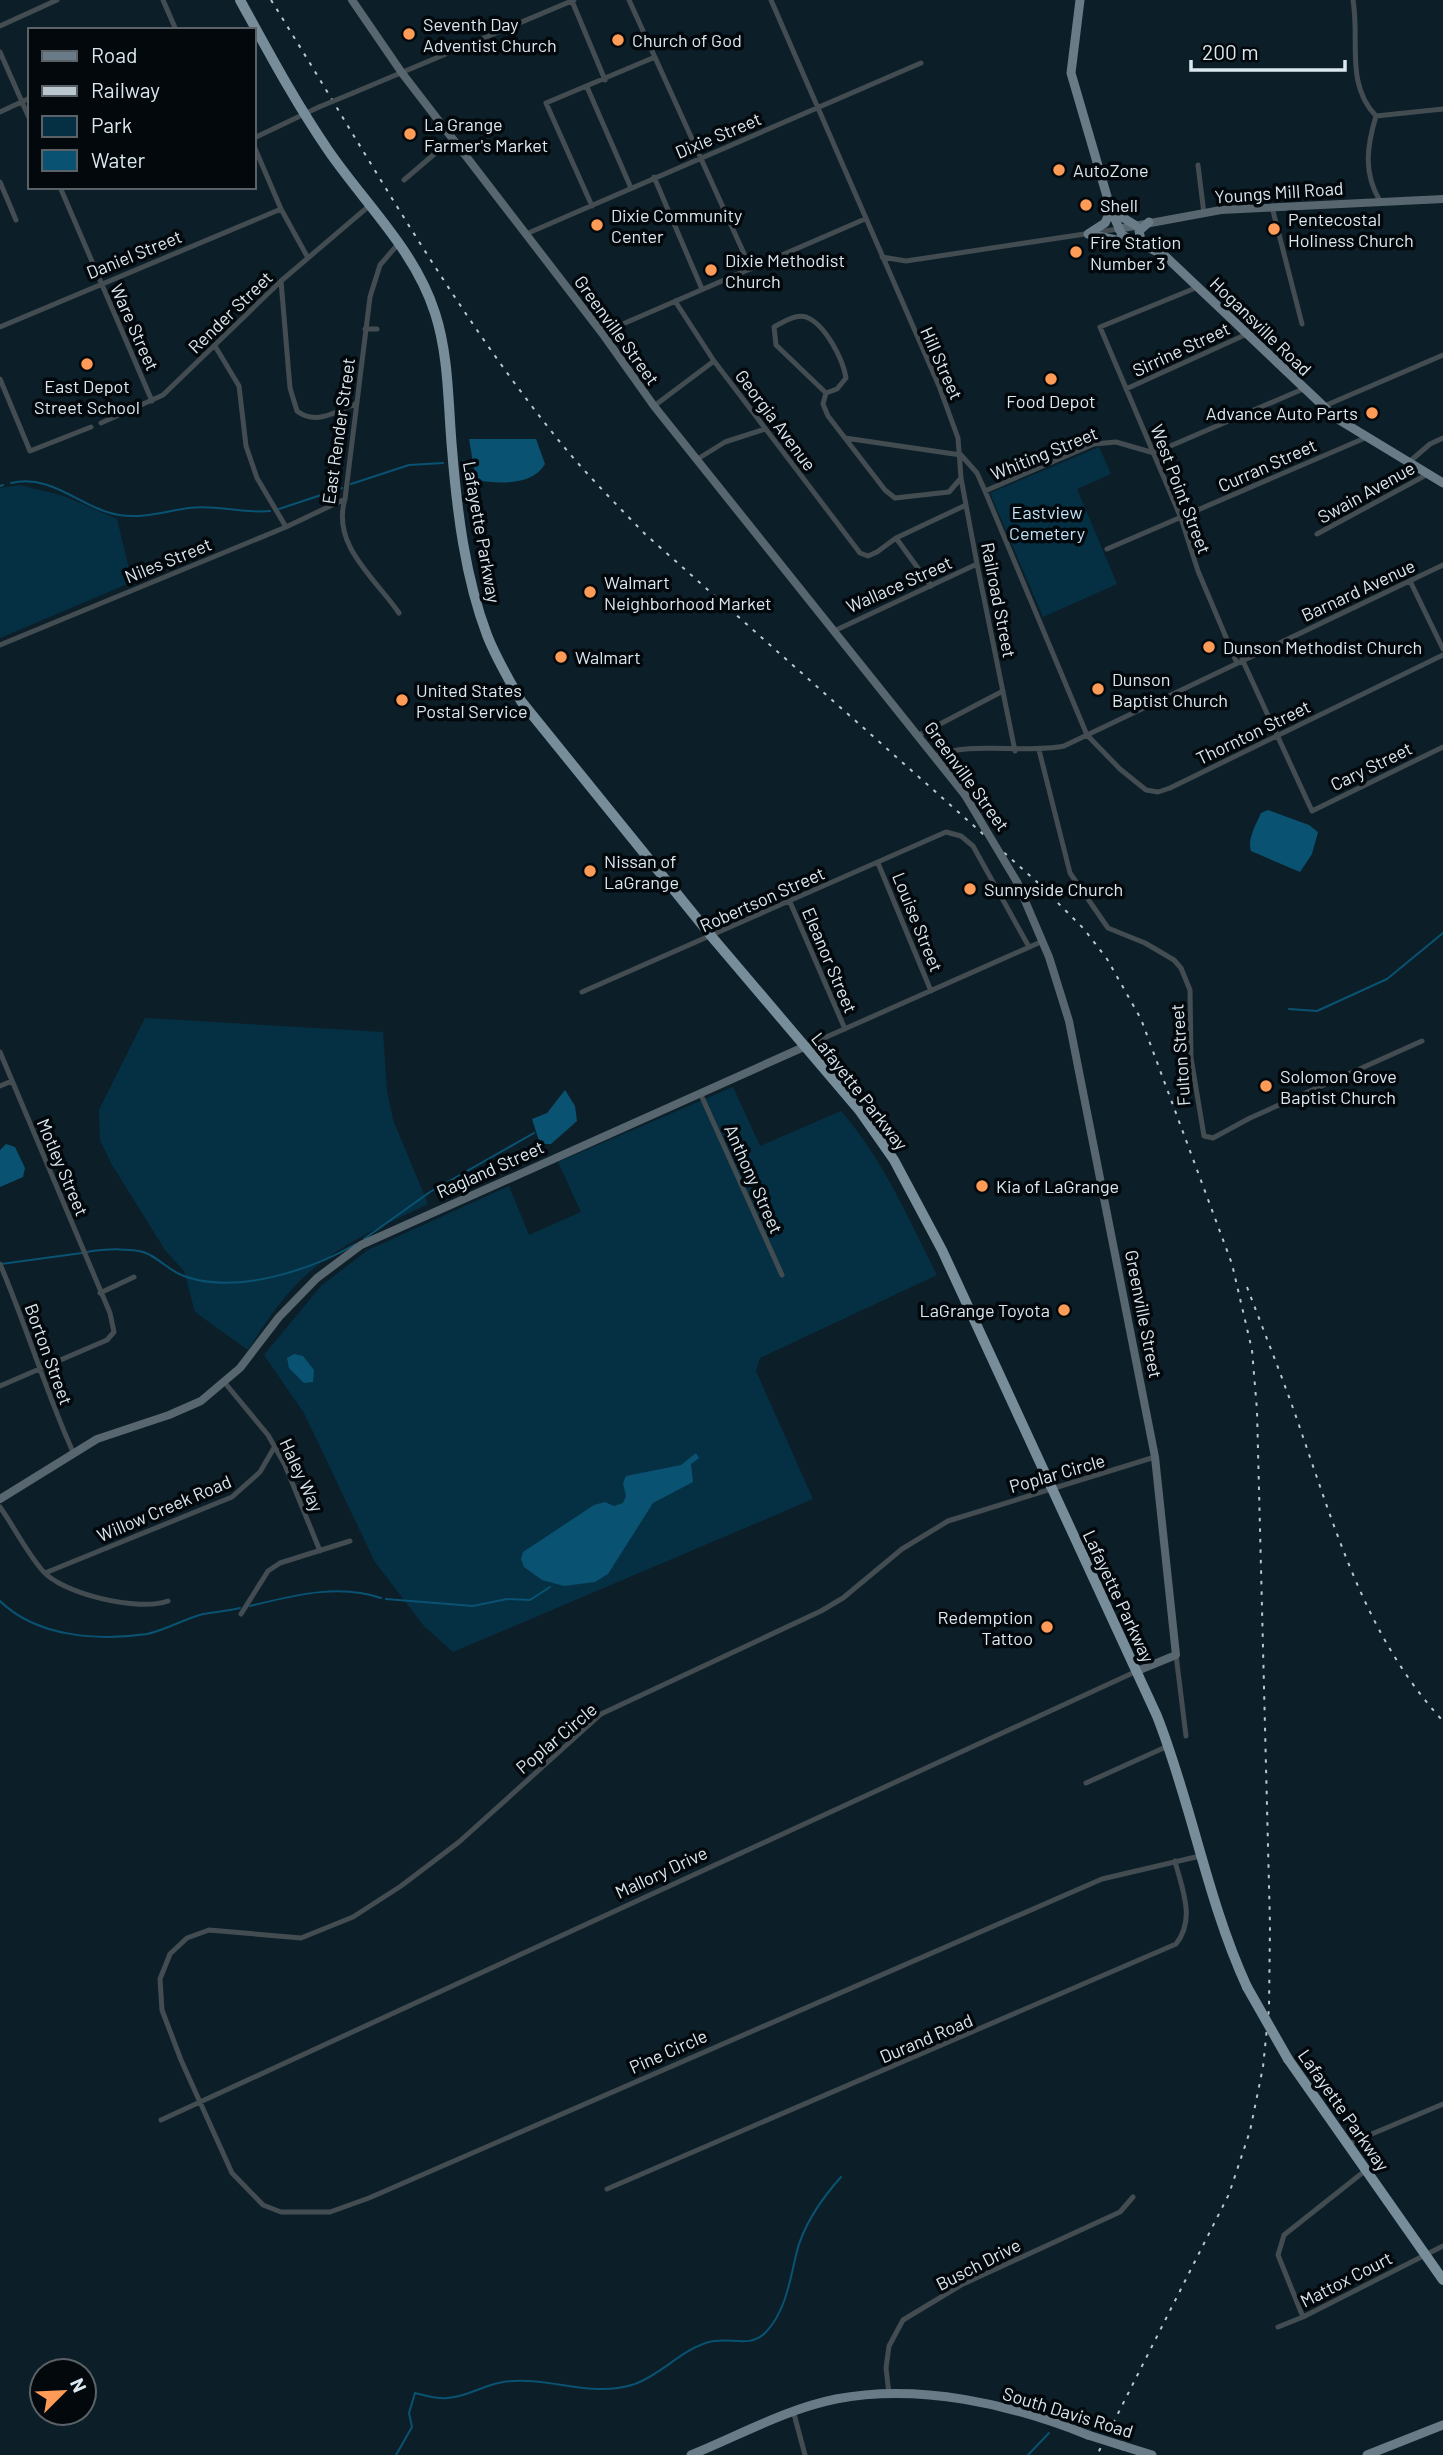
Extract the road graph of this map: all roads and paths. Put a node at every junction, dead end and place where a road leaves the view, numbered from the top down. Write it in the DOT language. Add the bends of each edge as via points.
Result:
graph roads {
  1 [pos="57,0"];
  2 [pos="163,0"];
  3 [pos="240,0"];
  4 [pos="352,0"];
  5 [pos="629,0"];
  6 [pos="771,0"];
  7 [pos="1080,0"];
  8 [pos="1353,0"];
  9 [pos="573,1"];
  10 [pos="0,26"];
  11 [pos="175,28"];
  12 [pos="256,28"];
  13 [pos="256,28"];
  14 [pos="0,52"];
  15 [pos="655,57"];
  16 [pos="921,63"];
  17 [pos="402,73"];
  18 [pos="606,80"];
  19 [pos="587,87"];
  20 [pos="28,99"];
  21 [pos="22,102"];
  22 [pos="818,108"];
  23 [pos="1443,109"];
  24 [pos="0,112"];
  25 [pos="304,114"];
  26 [pos="28,116"];
  27 [pos="1376,116"];
  28 [pos="256,137"];
  29 [pos="452,139"];
  30 [pos="256,151"];
  31 [pos="701,158"];
  32 [pos="1198,165"];
  33 [pos="654,177"];
  34 [pos="404,180"];
  35 [pos="0,183"];
  36 [pos="631,188"];
  37 [pos="61,189"];
  38 [pos="1443,199"];
  39 [pos="1380,201"];
  40 [pos="369,206"];
  41 [pos="592,206"];
  42 [pos="1272,207"];
  43 [pos="281,209"];
  44 [pos="1111,210"];
  45 [pos="1204,214"];
  46 [pos="865,219"];
  47 [pos="16,220"];
  48 [pos="1149,222"];
  49 [pos="1135,225"];
  50 [pos="1118,229"];
  51 [pos="526,234"];
  52 [pos="1088,234"];
  53 [pos="399,243"];
  54 [pos="1142,244"];
  55 [pos="882,257"];
  56 [pos="308,258"];
  57 [pos="751,268"];
  58 [pos="281,281"];
  59 [pos="100,283"];
  60 [pos="1198,287"];
  61 [pos="702,289"];
  62 [pos="675,301"];
  63 [pos="1302,324"];
  64 [pos="0,327"];
  65 [pos="376,328"];
  66 [pos="365,329"];
  67 [pos="602,333"];
  68 [pos="1247,334"];
  69 [pos="215,346"];
  70 [pos="1443,355"];
  71 [pos="714,361"];
  72 [pos="0,379"];
  73 [pos="1126,389"];
  74 [pos="1303,389"];
  75 [pos="826,393"];
  76 [pos="152,401"];
  77 [pos="357,402"];
  78 [pos="654,406"];
  79 [pos="1322,407"];
  80 [pos="102,423"];
  81 [pos="91,428"];
  82 [pos="765,429"];
  83 [pos="845,438"];
  84 [pos="1365,438"];
  85 [pos="1443,438"];
  86 [pos="1154,453"];
  87 [pos="961,455"];
  88 [pos="696,460"];
  89 [pos="1408,463"];
  90 [pos="1427,474"];
  91 [pos="961,478"];
  92 [pos="1443,483"];
  93 [pos="985,491"];
  94 [pos="949,492"];
  95 [pos="345,499"];
  96 [pos="966,502"];
  97 [pos="1181,518"];
  98 [pos="286,527"];
  99 [pos="1317,534"];
  100 [pos="896,538"];
  101 [pos="1107,549"];
  102 [pos="977,564"];
  103 [pos="1443,565"];
  104 [pos="1410,581"];
  105 [pos="931,586"];
  106 [pos="399,613"];
  107 [pos="834,631"];
  108 [pos="0,645"];
  109 [pos="1443,649"];
  110 [pos="1443,655"];
  111 [pos="1239,660"];
  112 [pos="1003,691"];
  113 [pos="919,735"];
  114 [pos="1087,735"];
  115 [pos="1276,736"];
  116 [pos="1443,747"];
  117 [pos="1039,750"];
  118 [pos="1015,751"];
  119 [pos="936,756"];
  120 [pos="1312,810"];
  121 [pos="878,863"];
  122 [pos="790,902"];
  123 [pos="712,937"];
  124 [pos="1043,941"];
  125 [pos="1029,947"];
  126 [pos="931,991"];
  127 [pos="582,992"];
  128 [pos="845,1029"];
  129 [pos="1422,1041"];
  130 [pos="806,1046"];
  131 [pos="0,1052"];
  132 [pos="12,1081"];
  133 [pos="0,1087"];
  134 [pos="701,1095"];
  135 [pos="0,1264"];
  136 [pos="782,1275"];
  137 [pos="134,1278"];
  138 [pos="100,1293"];
  139 [pos="38,1369"];
  140 [pos="225,1383"];
  141 [pos="0,1386"];
  142 [pos="275,1446"];
  143 [pos="73,1452"];
  144 [pos="1155,1457"];
  145 [pos="1051,1489"];
  146 [pos="0,1499"];
  147 [pos="0,1507"];
  148 [pos="350,1541"];
  149 [pos="320,1551"];
  150 [pos="45,1573"];
  151 [pos="168,1601"];
  152 [pos="241,1614"];
  153 [pos="1176,1655"];
  154 [pos="1137,1671"];
  155 [pos="1186,1736"];
  156 [pos="1168,1746"];
  157 [pos="1086,1783"];
  158 [pos="1200,1856"];
  159 [pos="1175,1861"];
  160 [pos="201,2100"];
  161 [pos="1443,2104"];
  162 [pos="161,2120"];
  163 [pos="1348,2144"];
  164 [pos="1366,2170"];
  165 [pos="607,2189"];
  166 [pos="1133,2197"];
  167 [pos="1443,2246"];
  168 [pos="1425,2254"];
  169 [pos="1443,2280"];
  170 [pos="1303,2318"];
  171 [pos="1278,2327"];
  172 [pos="889,2394"];
  173 [pos="794,2414"];
  174 [pos="1443,2425"];
  175 [pos="691,2455"];
  176 [pos="805,2455"];
  177 [pos="1152,2455"];
  178 [pos="1367,2455"];
  1 -- 10 [label="street"];
  2 -- 11 [label="street"];
  3 -- 13 [label="highway, Lafayette Parkway"];
  4 -- 17 [label="street, Greenville Street"];
  5 -- 15 [label="street"];
  6 -- 22 [label="street, Hill Street"];
  7 -- 44 [label="main road" via="1071,73"];
  8 -- 27 [label="street" via="1359,92"];
  9 -- 17 [label="street"];
  9 -- 18 [label="street"];
  12 -- 25 [label="highway, Lafayette Parkway"];
  14 -- 21 [label="street"];
  15 -- 18 [label="street"];
  15 -- 31 [label="street"];
  16 -- 22 [label="street, Dixie Street"];
  17 -- 25 [label="street, bridge"];
  17 -- 29 [label="street, Greenville Street"];
  18 -- 19 [label="street"];
  19 -- 36 [label="street"];
  19 -- 41 [label="street" via="546,103"];
  20 -- 21 [label="street"];
  21 -- 24 [label="street"];
  21 -- 26 [label="street"];
  22 -- 31 [label="street, Dixie Street"];
  22 -- 46 [label="street, Hill Street"];
  23 -- 27 [label="street"];
  25 -- 28 [label="street"];
  25 -- 40 [label="highway, Lafayette Parkway"];
  27 -- 39 [label="street" via="1367,147 1368,171"];
  29 -- 34 [label="street"];
  29 -- 51 [label="street, Greenville Street"];
  30 -- 43 [label="street"];
  31 -- 33 [label="street, Dixie Street"];
  31 -- 57 [label="street"];
  32 -- 45 [label="street"];
  33 -- 36 [label="street, Dixie Street"];
  33 -- 61 [label="street"];
  35 -- 47 [label="street"];
  36 -- 41 [label="street, Dixie Street"];
  37 -- 59 [label="street, Ware Street"];
  38 -- 39 [label="street, Youngs Mill Road"];
  39 -- 42 [label="street, Youngs Mill Road"];
  40 -- 53 [label="highway, Lafayette Parkway"];
  40 -- 56 [label="street, Render Street"];
  41 -- 51 [label="street, Dixie Street"];
  42 -- 45 [label="street, Youngs Mill Road"];
  42 -- 63 [label="street"];
  43 -- 56 [label="street"];
  43 -- 59 [label="street, Daniel Street"];
  44 -- 49 [label="main road"];
  44 -- 50 [label="main road"];
  44 -- 52 [label="main road" via="1105,222"];
  45 -- 48 [label="street, Youngs Mill Road"];
  46 -- 55 [label="street, Hill Street"];
  46 -- 57 [label="street"];
  48 -- 49 [label="street, Youngs Mill Road"];
  48 -- 54 [label="main road" via="1139,231"];
  49 -- 50 [label="street, Youngs Mill Road"];
  50 -- 52 [label="street"];
  50 -- 54 [label="main road, Hogansville Road"];
  51 -- 67 [label="street, Greenville Street"];
  52 -- 54 [label="main road"];
  52 -- 55 [label="street" via="906,261"];
  53 -- 66 [label="street, East Render Street" via="375,277"];
  53 -- 123 [label="highway, Lafayette Parkway" via="419,273 442,337 458,509 474,597 488,638 521,701"];
  54 -- 60 [label="main road, Hogansville Road" via="1164,255"];
  55 -- 87 [label="street, Hill Street" via="943,398"];
  56 -- 58 [label="street, Render Street"];
  57 -- 61 [label="street"];
  58 -- 69 [label="street, Render Street"];
  58 -- 77 [label="street" via="290,388 297,411 311,419"];
  59 -- 64 [label="street, Daniel Street"];
  59 -- 76 [label="street, Ware Street"];
  60 -- 68 [label="main road, Hogansville Road"];
  60 -- 73 [label="street, West Point Street" via="1100,327"];
  61 -- 62 [label="street"];
  62 -- 67 [label="street"];
  62 -- 71 [label="street, Georgia Avenue"];
  65 -- 66 [label="street"];
  66 -- 77 [label="street, East Render Street"];
  67 -- 78 [label="street, Greenville Street"];
  68 -- 73 [label="street, Sirrine Street"];
  68 -- 74 [label="main road, Hogansville Road"];
  69 -- 76 [label="street, Render Street"];
  69 -- 98 [label="street" via="239,386 246,446 257,478"];
  70 -- 79 [label="street"];
  71 -- 78 [label="street"];
  71 -- 82 [label="street, Georgia Avenue"];
  72 -- 81 [label="street" via="30,451"];
  73 -- 86 [label="street, West Point Street"];
  74 -- 79 [label="main road, Hogansville Road"];
  74 -- 86 [label="street"];
  75 -- 75 [label="street" via="776,345 774,327 807,317 822,330 846,378"];
  75 -- 83 [label="street" via="823,404 828,416"];
  76 -- 80 [label="street, Render Street"];
  77 -- 95 [label="street, East Render Street"];
  78 -- 88 [label="street, Greenville Street"];
  79 -- 84 [label="main road, Hogansville Road"];
  82 -- 88 [label="street" via="724,442"];
  82 -- 100 [label="street, Georgia Avenue" via="860,553 868,556"];
  83 -- 87 [label="street"];
  83 -- 94 [label="street" via="895,498"];
  84 -- 89 [label="main road, Hogansville Road"];
  84 -- 97 [label="street, Curran Street"];
  85 -- 89 [label="street"];
  86 -- 93 [label="street, Whiting Street" via="1116,442 1094,444"];
  86 -- 97 [label="street, West Point Street"];
  87 -- 91 [label="street, Railroad Street"];
  87 -- 93 [label="street, Hill Street"];
  88 -- 107 [label="street, Greenville Street"];
  89 -- 90 [label="main road, Hogansville Road"];
  90 -- 92 [label="main road, Hogansville Road"];
  90 -- 99 [label="street, Swain Avenue"];
  91 -- 94 [label="street"];
  91 -- 96 [label="street, Railroad Street"];
  93 -- 114 [label="street, Hill Street"];
  94 -- 96 [label="street"];
  95 -- 98 [label="street, Niles Street"];
  95 -- 106 [label="street, East Render Street" via="340,516 350,549"];
  96 -- 100 [label="street"];
  96 -- 102 [label="street, Railroad Street"];
  97 -- 101 [label="street, Curran Street"];
  97 -- 111 [label="street, West Point Street" via="1198,571"];
  98 -- 108 [label="street, Niles Street"];
  100 -- 105 [label="street"];
  102 -- 105 [label="street, Wallace Street"];
  102 -- 112 [label="street, Railroad Street"];
  103 -- 104 [label="street, Barnard Avenue"];
  104 -- 109 [label="street"];
  104 -- 111 [label="street, Barnard Avenue"];
  105 -- 107 [label="street, Wallace Street"];
  107 -- 113 [label="street, Greenville Street"];
  110 -- 115 [label="street, Thornton Street"];
  111 -- 114 [label="street, Barnard Avenue"];
  111 -- 115 [label="street, West Point Street"];
  112 -- 113 [label="street"];
  112 -- 118 [label="street, Railroad Street"];
  113 -- 119 [label="street, Greenville Street"];
  114 -- 115 [label="street, Thornton Street" via="1120,769 1152,792 1170,788"];
  114 -- 117 [label="street, Barnard Avenue" via="1064,746"];
  115 -- 120 [label="street, West Point Street"];
  116 -- 120 [label="street, Cary Street"];
  117 -- 118 [label="street, Barnard Avenue"];
  117 -- 129 [label="street, Fulton Street" via="1070,873 1108,928 1145,943 1181,968 1190,990 1191,1058 1203,1136 1213,1138"];
  118 -- 119 [label="street, Barnard Avenue" via="949,751"];
  119 -- 124 [label="street, Greenville Street, bridge" via="1017,882"];
  121 -- 122 [label="street, Robertson Street"];
  121 -- 125 [label="street, Robertson Street" via="942,832 953,833 973,846"];
  121 -- 126 [label="street, Louise Street"];
  122 -- 123 [label="street, Robertson Street"];
  122 -- 128 [label="street, Eleanor Street"];
  123 -- 127 [label="street, Robertson Street"];
  123 -- 130 [label="highway, Lafayette Parkway"];
  124 -- 125 [label="street, Ragland Street"];
  124 -- 144 [label="street, Greenville Street" via="1075,1047"];
  125 -- 126 [label="street, Ragland Street"];
  126 -- 128 [label="street, Ragland Street"];
  128 -- 130 [label="street, Ragland Street"];
  130 -- 134 [label="street, Ragland Street"];
  130 -- 145 [label="highway, Lafayette Parkway" via="859,1110 905,1178"];
  131 -- 132 [label="street, Motley Street"];
  132 -- 133 [label="street"];
  132 -- 138 [label="street, Motley Street"];
  134 -- 136 [label="street, Anthony Street"];
  134 -- 140 [label="street, Ragland Street" via="361,1245 317,1278"];
  135 -- 139 [label="street, Borton Street"];
  137 -- 138 [label="street"];
  138 -- 139 [label="street, Motley Street" via="114,1325 112,1337"];
  139 -- 141 [label="street"];
  139 -- 143 [label="street, Borton Street"];
  140 -- 142 [label="street, Haley Way"];
  140 -- 143 [label="street, Ragland Street" via="190,1406"];
  142 -- 149 [label="street, Haley Way"];
  142 -- 150 [label="street, Willow Creek Road" via="260,1472 232,1497"];
  143 -- 146 [label="street, Ragland Street"];
  144 -- 145 [label="street, Poplar Circle"];
  144 -- 153 [label="street, Greenville Street"];
  145 -- 154 [label="highway, Lafayette Parkway"];
  145 -- 160 [label="street, Poplar Circle" via="948,1521 902,1549 821,1611 601,1714 459,1842 353,1917 301,1938 216,1929 181,1942 166,1960 159,1995 181,2060"];
  147 -- 150 [label="street"];
  148 -- 149 [label="street"];
  149 -- 152 [label="street" via="268,1571"];
  150 -- 151 [label="street" via="62,1586 102,1599 159,1605"];
  153 -- 154 [label="street, Mallory Drive"];
  153 -- 155 [label="street, Greenville Street"];
  154 -- 156 [label="highway, Lafayette Parkway"];
  154 -- 160 [label="street, Mallory Drive"];
  156 -- 157 [label="street"];
  156 -- 158 [label="highway, Lafayette Parkway"];
  158 -- 159 [label="street, Pine Circle"];
  158 -- 163 [label="highway, Lafayette Parkway, bridge" via="1247,1987 1288,2059"];
  159 -- 160 [label="street, Pine Circle" via="1102,1879 330,2212 281,2212 262,2205 232,2173"];
  159 -- 165 [label="street, Durand Road" via="1187,1916 1176,1944"];
  160 -- 162 [label="street, Mallory Drive"];
  161 -- 163 [label="street"];
  163 -- 164 [label="highway, Lafayette Parkway"];
  164 -- 168 [label="highway, Lafayette Parkway"];
  164 -- 170 [label="street" via="1284,2235 1278,2255"];
  166 -- 172 [label="street, Busch Drive" via="1120,2213 961,2285 903,2320 889,2346"];
  167 -- 168 [label="street, Mattox Court"];
  168 -- 169 [label="highway, Lafayette Parkway"];
  168 -- 170 [label="street, Mattox Court"];
  170 -- 171 [label="street, Mattox Court"];
  172 -- 173 [label="main road, South Davis Road" via="833,2400"];
  172 -- 177 [label="main road, South Davis Road, bridge" via="988,2404 1049,2419"];
  173 -- 175 [label="main road, South Davis Road"];
  173 -- 176 [label="street"];
  174 -- 178 [label="main road"];
}
